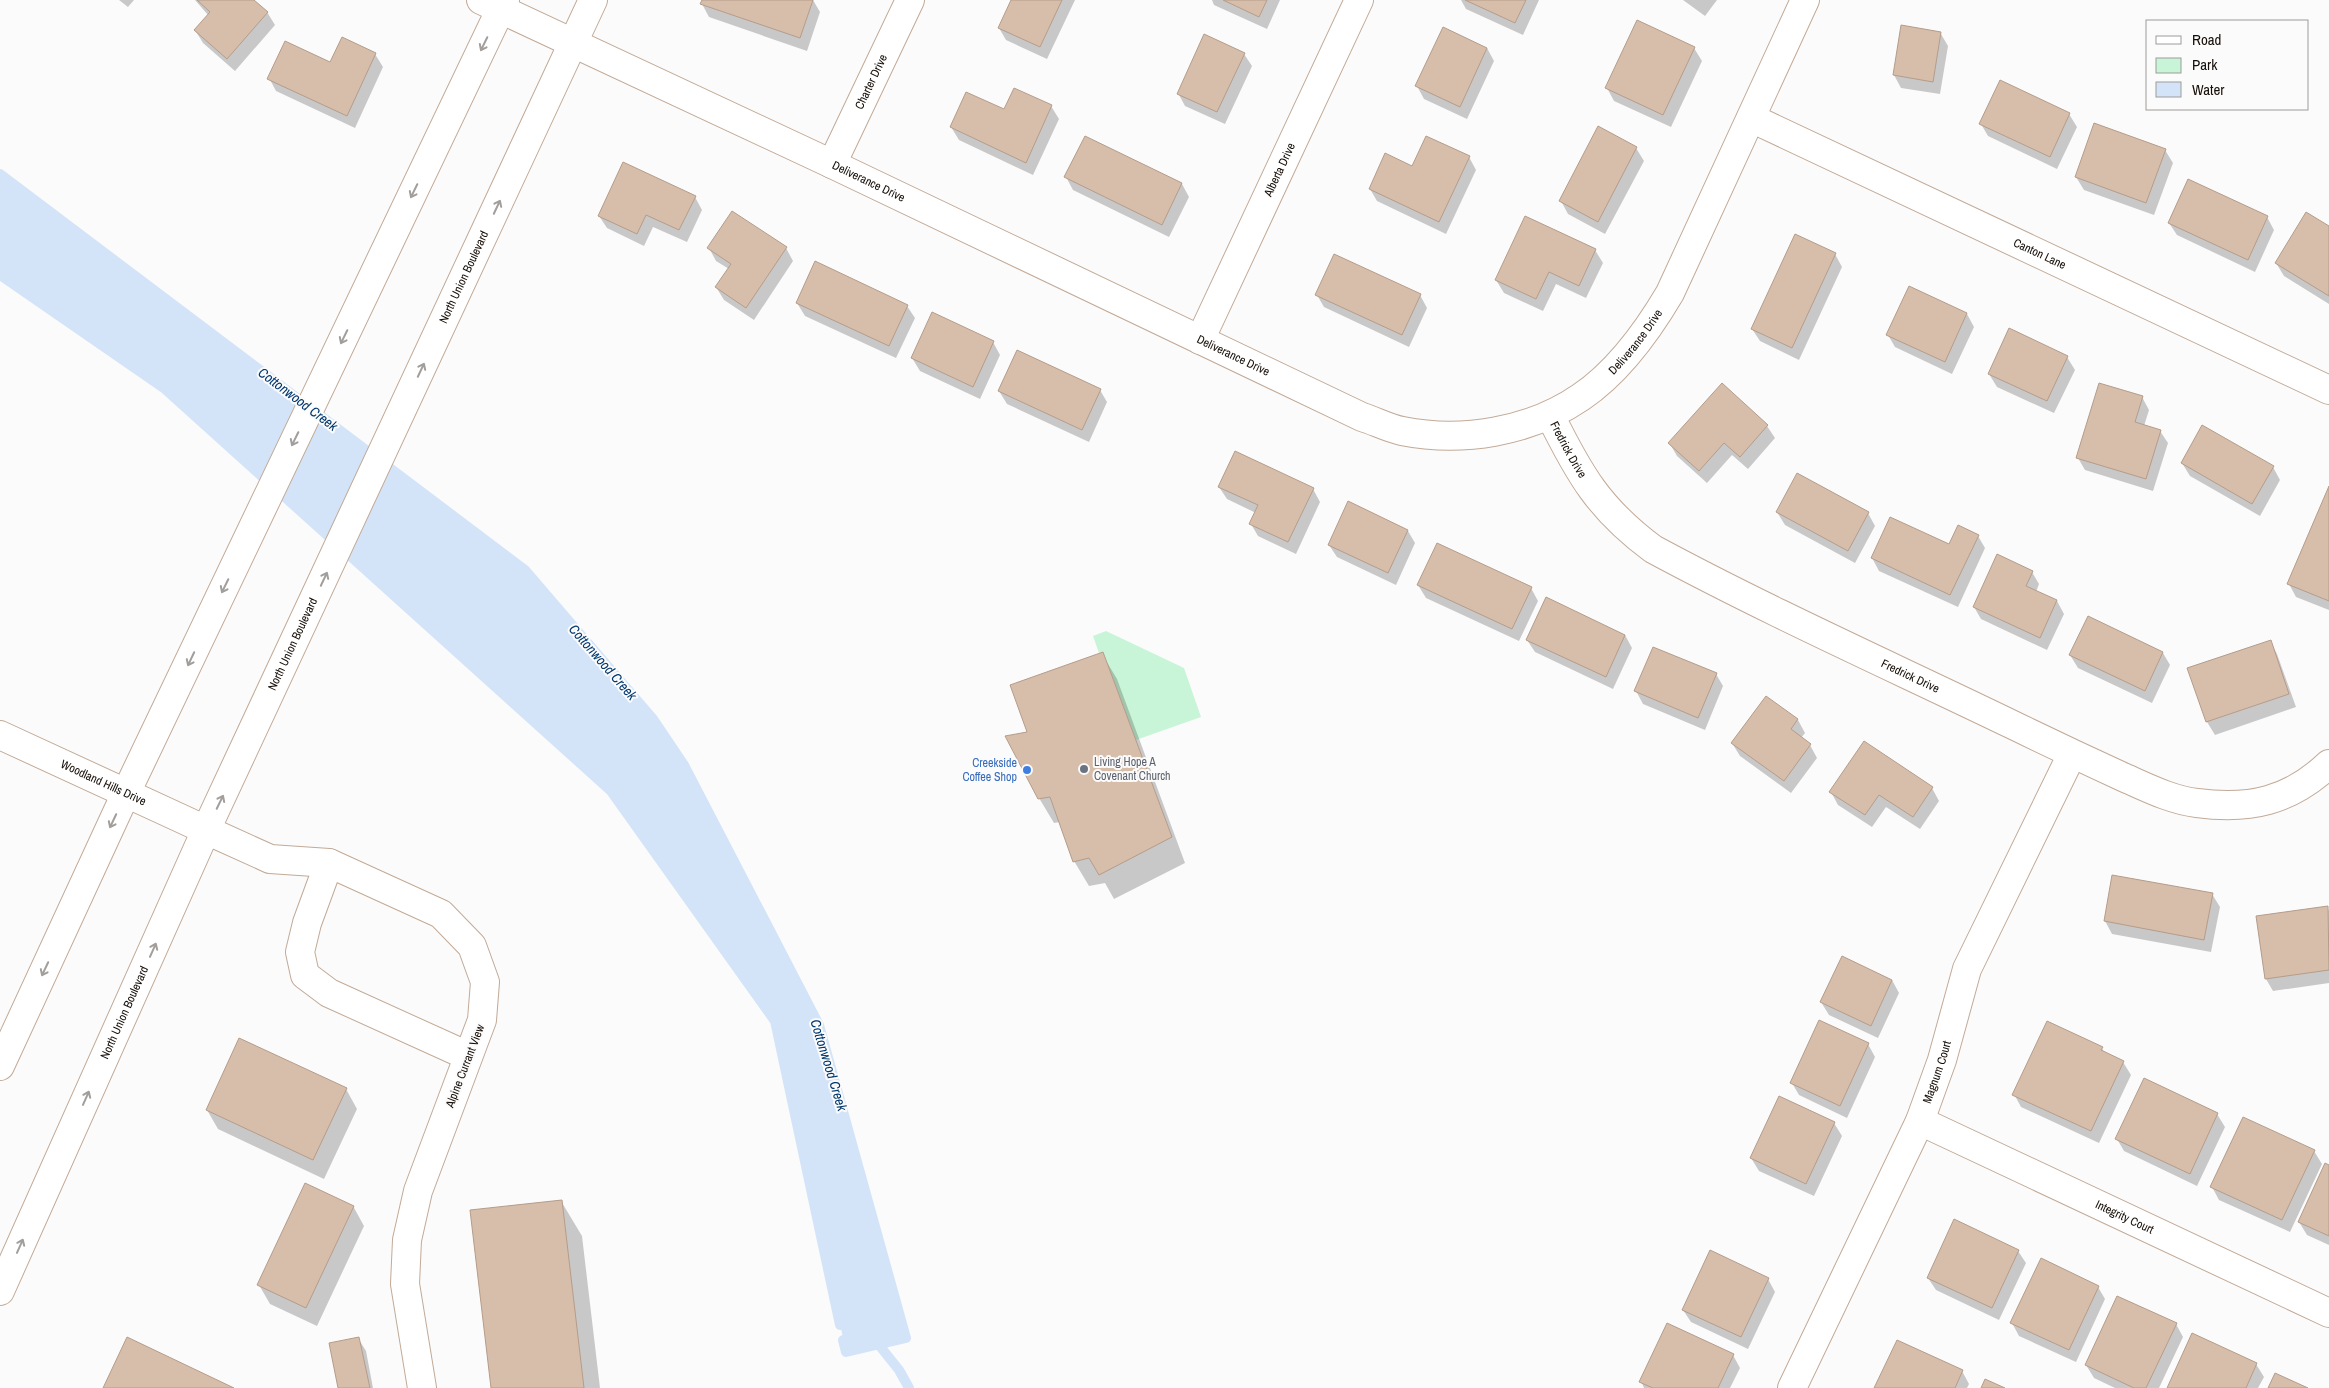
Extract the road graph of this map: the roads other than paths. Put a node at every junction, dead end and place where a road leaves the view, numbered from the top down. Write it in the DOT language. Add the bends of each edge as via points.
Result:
graph roads {
  1 [pos="593,0"];
  2 [pos="910,0"];
  3 [pos="1359,0"];
  4 [pos="1805,0"];
  5 [pos="495,3"];
  6 [pos="572,43"];
  7 [pos="1751,118"];
  8 [pos="832,164"];
  9 [pos="1200,340"];
  10 [pos="2329,390"];
  11 [pos="1550,415"];
  12 [pos="0,735"];
  13 [pos="2072,754"];
  14 [pos="2329,764"];
  15 [pos="126,793"];
  16 [pos="206,830"];
  17 [pos="329,864"];
  18 [pos="468,1056"];
  19 [pos="0,1066"];
  20 [pos="1920,1121"];
  21 [pos="0,1291"];
  22 [pos="2329,1313"];
  23 [pos="422,1388"];
  24 [pos="1792,1388"];
  1 -- 6 [label="street, North Union Boulevard"];
  2 -- 8 [label="street, Charter Drive"];
  3 -- 9 [label="street, Alberta Drive"];
  4 -- 7 [label="street, Deliverance Drive"];
  5 -- 6 [label="street, Deliverance Drive"];
  5 -- 15 [label="street, one-way" via="331,364"];
  6 -- 8 [label="street, Deliverance Drive"];
  16 -- 6 [label="street, North Union Boulevard, one-way"];
  7 -- 10 [label="street, Canton Lane"];
  7 -- 11 [label="street, Deliverance Drive" via="1670,293 1651,326 1608,374 1582,397"];
  8 -- 9 [label="street, Deliverance Drive"];
  9 -- 11 [label="street, Deliverance Drive" via="1362,417 1401,431 1473,436"];
  11 -- 13 [label="street, Fredrick Drive" via="1573,462 1598,499 1627,530 1653,549"];
  12 -- 15 [label="street, Woodland Hills Drive"];
  13 -- 14 [label="street, Fredrick Drive" via="2162,794 2195,803 2230,806 2262,803 2286,795 2314,778"];
  13 -- 20 [label="street, Magnum Court" via="1967,969 1942,1060"];
  15 -- 16 [label="street, Woodland Hills Drive"];
  15 -- 19 [label="street, one-way"];
  16 -- 17 [label="street, Alpine Currant View" via="270,859"];
  21 -- 16 [label="street, North Union Boulevard, one-way"];
  17 -- 18 [label="street, Alpine Currant View" via="441,914 472,946 485,982 482,1020"];
  17 -- 18 [label="street" via="306,923 300,952 305,975 329,993"];
  18 -- 23 [label="street, Alpine Currant View" via="418,1191 407,1240 405,1284"];
  20 -- 22 [label="street, Integrity Court"];
  20 -- 24 [label="street, Magnum Court"];
}
